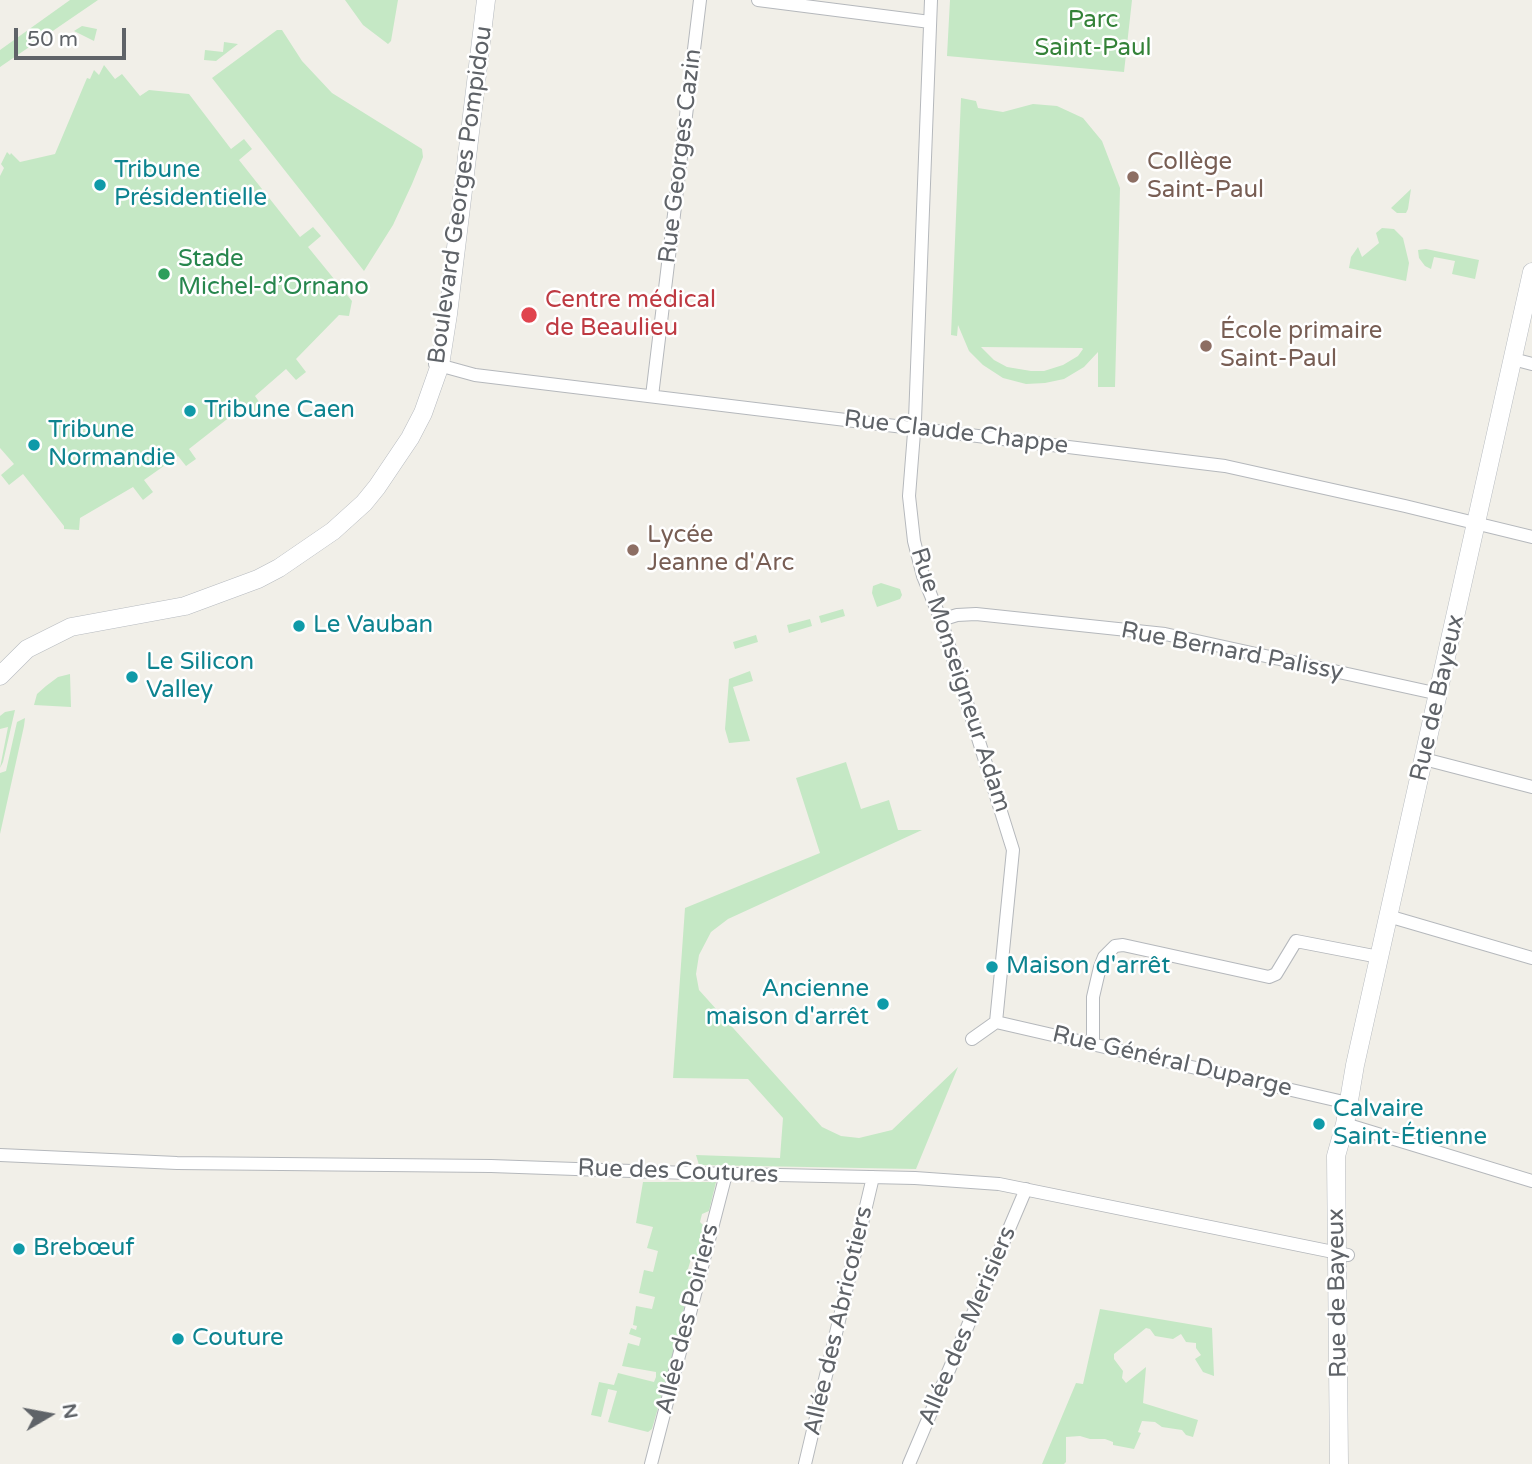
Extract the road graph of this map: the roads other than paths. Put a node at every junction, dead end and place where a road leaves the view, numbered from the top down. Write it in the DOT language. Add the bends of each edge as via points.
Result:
graph roads {
  1 [pos="477,0"];
  2 [pos="486,0"];
  3 [pos="700,0"];
  4 [pos="758,0"];
  5 [pos="931,0"];
  6 [pos="930,22"];
  7 [pos="1532,272"];
  8 [pos="1513,359"];
  9 [pos="436,364"];
  10 [pos="1532,364"];
  11 [pos="652,396"];
  12 [pos="915,428"];
  13 [pos="1477,522"];
  14 [pos="1532,537"];
  15 [pos="941,620"];
  16 [pos="0,658"];
  17 [pos="0,676"];
  18 [pos="1438,694"];
  19 [pos="1424,759"];
  20 [pos="1532,787"];
  21 [pos="1388,916"];
  22 [pos="1379,957"];
  23 [pos="1532,958"];
  24 [pos="996,1022"];
  25 [pos="972,1039"];
  26 [pos="1093,1044"];
  27 [pos="1349,1102"];
  28 [pos="1345,1124"];
  29 [pos="0,1155"];
  30 [pos="726,1174"];
  31 [pos="873,1177"];
  32 [pos="1532,1181"];
  33 [pos="1026,1189"];
  34 [pos="1343,1255"];
  35 [pos="651,1464"];
  36 [pos="805,1464"];
  37 [pos="909,1464"];
  38 [pos="1339,1464"];
  39 [pos="1350,1464"];
  1 -- 9 [label="street, Boulevard Georges Pompidou"];
  2 -- 9 [label="street, Boulevard Georges Pompidou" via="449,314"];
  3 -- 11 [label="street, Rue Georges Cazin"];
  4 -- 6 [label="street"];
  5 -- 6 [label="street, Rue Monseigneur Adam"];
  6 -- 12 [label="street, Rue Monseigneur Adam"];
  7 -- 8 [label="street, Rue de Bayeux"];
  8 -- 10 [label="street"];
  8 -- 13 [label="street, Rue de Bayeux"];
  9 -- 11 [label="street, Rue Claude Chappe" via="469,374"];
  9 -- 16 [label="street, Boulevard Georges Pompidou" via="411,417 368,485 306,539 274,560 214,587 60,621 19,641"];
  9 -- 17 [label="street, Boulevard Georges Pompidou" via="423,413 394,464 365,503 319,541 258,579 207,600 71,627 27,649"];
  11 -- 12 [label="street, Rue Claude Chappe"];
  12 -- 13 [label="street, Rue Claude Chappe" via="1225,467"];
  12 -- 15 [label="street, Rue Monseigneur Adam" via="911,517 923,576"];
  13 -- 14 [label="street, Rue Claude Chappe"];
  13 -- 18 [label="street, Rue de Bayeux"];
  15 -- 18 [label="street, Rue Bernard Palissy" via="976,614 1166,634"];
  15 -- 24 [label="street, Rue Monseigneur Adam" via="1013,850"];
  18 -- 19 [label="street, Rue de Bayeux"];
  19 -- 20 [label="street"];
  19 -- 21 [label="street, Rue de Bayeux"];
  21 -- 22 [label="street, Rue de Bayeux"];
  21 -- 23 [label="street"];
  22 -- 26 [label="street" via="1297,941 1276,974 1269,977 1115,946 1104,957 1093,997"];
  22 -- 27 [label="street, Rue de Bayeux"];
  24 -- 25 [label="street"];
  24 -- 26 [label="street, Rue Général Duparge"];
  26 -- 27 [label="street, Rue Général Duparge"];
  27 -- 28 [label="street, Rue de Bayeux"];
  28 -- 32 [label="street"];
  28 -- 34 [label="street, Rue de Bayeux" via="1336,1156"];
  29 -- 30 [label="street, Rue des Coutures"];
  30 -- 31 [label="street, Rue des Coutures"];
  30 -- 35 [label="street, Allée des Poiriers"];
  31 -- 33 [label="street, Rue des Coutures"];
  31 -- 36 [label="street, Allée des Abricotiers"];
  33 -- 34 [label="street, Rue des Coutures"];
  33 -- 37 [label="street, Allée des Merisiers"];
  34 -- 38 [label="street, Rue de Bayeux"];
  34 -- 39 [label="street, Rue de Bayeux"];
}
